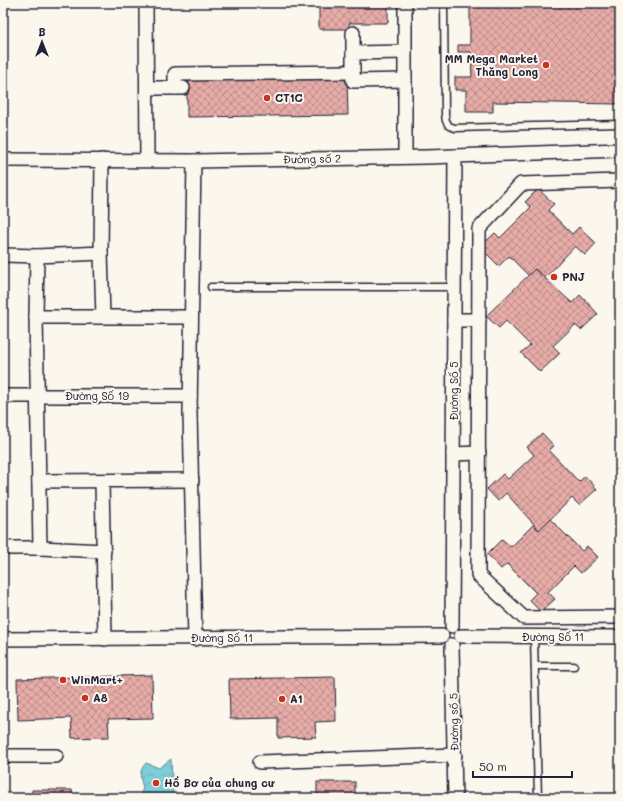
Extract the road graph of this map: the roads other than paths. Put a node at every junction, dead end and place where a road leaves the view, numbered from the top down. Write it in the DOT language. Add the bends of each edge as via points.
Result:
graph roads {
  1 [pos="146,3"];
  2 [pos="405,3"];
  3 [pos="444,3"];
  4 [pos="353,33"];
  5 [pos="405,52"];
  6 [pos="353,53"];
  7 [pos="353,72"];
  8 [pos="405,80"];
  9 [pos="147,88"];
  10 [pos="620,124"];
  11 [pos="620,150"];
  12 [pos="455,156"];
  13 [pos="405,157"];
  14 [pos="3,160"];
  15 [pos="102,160"];
  16 [pos="147,160"];
  17 [pos="194,161"];
  18 [pos="620,181"];
  19 [pos="101,252"];
  20 [pos="3,255"];
  21 [pos="37,256"];
  22 [pos="454,286"];
  23 [pos="211,287"];
  24 [pos="36,317"];
  25 [pos="103,317"];
  26 [pos="191,317"];
  27 [pos="454,320"];
  28 [pos="479,320"];
  29 [pos="3,396"];
  30 [pos="37,396"];
  31 [pos="190,396"];
  32 [pos="479,453"];
  33 [pos="453,454"];
  34 [pos="192,480"];
  35 [pos="39,481"];
  36 [pos="102,481"];
  37 [pos="3,548"];
  38 [pos="40,548"];
  39 [pos="104,551"];
  40 [pos="620,617"];
  41 [pos="534,637"];
  42 [pos="620,637"];
  43 [pos="3,639"];
  44 [pos="106,639"];
  45 [pos="195,639"];
  46 [pos="452,639"];
  47 [pos="535,666"];
  48 [pos="574,666"];
  49 [pos="455,755"];
  50 [pos="3,756"];
  51 [pos="56,756"];
  52 [pos="260,762"];
  53 [pos="455,798"];
  54 [pos="538,798"];
  1 -- 9 [label="street"];
  2 -- 5 [label="street"];
  3 -- 10 [label="lane" via="445,115 449,126 455,128"];
  4 -- 6 [label="street"];
  5 -- 6 [label="street"];
  5 -- 8 [label="street"];
  6 -- 7 [label="street"];
  7 -- 8 [label="street" via="353,81"];
  7 -- 9 [label="street" via="175,74 179,88"];
  8 -- 13 [label="street"];
  9 -- 16 [label="street"];
  11 -- 12 [label="street, Đường số 2"];
  12 -- 13 [label="street, Đường số 2"];
  12 -- 22 [label="street, Đường Số 5"];
  13 -- 17 [label="street, Đường số 2"];
  14 -- 15 [label="street, Đường số 2"];
  15 -- 16 [label="street, Đường số 2"];
  15 -- 19 [label="street"];
  16 -- 17 [label="street, Đường số 2"];
  17 -- 26 [label="street"];
  18 -- 28 [label="street" via="521,184 479,229"];
  19 -- 21 [label="street"];
  19 -- 25 [label="street"];
  20 -- 21 [label="street"];
  21 -- 24 [label="street"];
  22 -- 23 [label="lane"];
  22 -- 27 [label="street, Đường Số 5"];
  24 -- 25 [label="street"];
  24 -- 30 [label="street"];
  25 -- 26 [label="street"];
  26 -- 31 [label="street"];
  27 -- 28 [label="street"];
  27 -- 33 [label="street, Đường Số 5"];
  28 -- 32 [label="street"];
  29 -- 30 [label="street, Đường Số 19"];
  30 -- 31 [label="street, Đường Số 19"];
  30 -- 35 [label="street"];
  31 -- 34 [label="street"];
  32 -- 33 [label="street"];
  32 -- 40 [label="street" via="478,575 524,618"];
  33 -- 46 [label="street, Đường Số 5" via="452,626 444,630"];
  34 -- 36 [label="street"];
  34 -- 45 [label="street"];
  35 -- 36 [label="street"];
  35 -- 38 [label="street"];
  36 -- 39 [label="street"];
  37 -- 38 [label="street"];
  38 -- 39 [label="street"];
  39 -- 44 [label="street"];
  41 -- 42 [label="street, Đường Số 11"];
  41 -- 46 [label="street, Đường Số 11"];
  41 -- 47 [label="lane"];
  43 -- 44 [label="street, Đường Số 11"];
  44 -- 45 [label="street, Đường Số 11"];
  45 -- 46 [label="street, Đường Số 11"];
  46 -- 49 [label="street, Đường số 5"];
  47 -- 48 [label="lane"];
  47 -- 54 [label="lane"];
  49 -- 52 [label="street"];
  49 -- 53 [label="street, Đường số 5"];
  50 -- 51 [label="street"];
}
